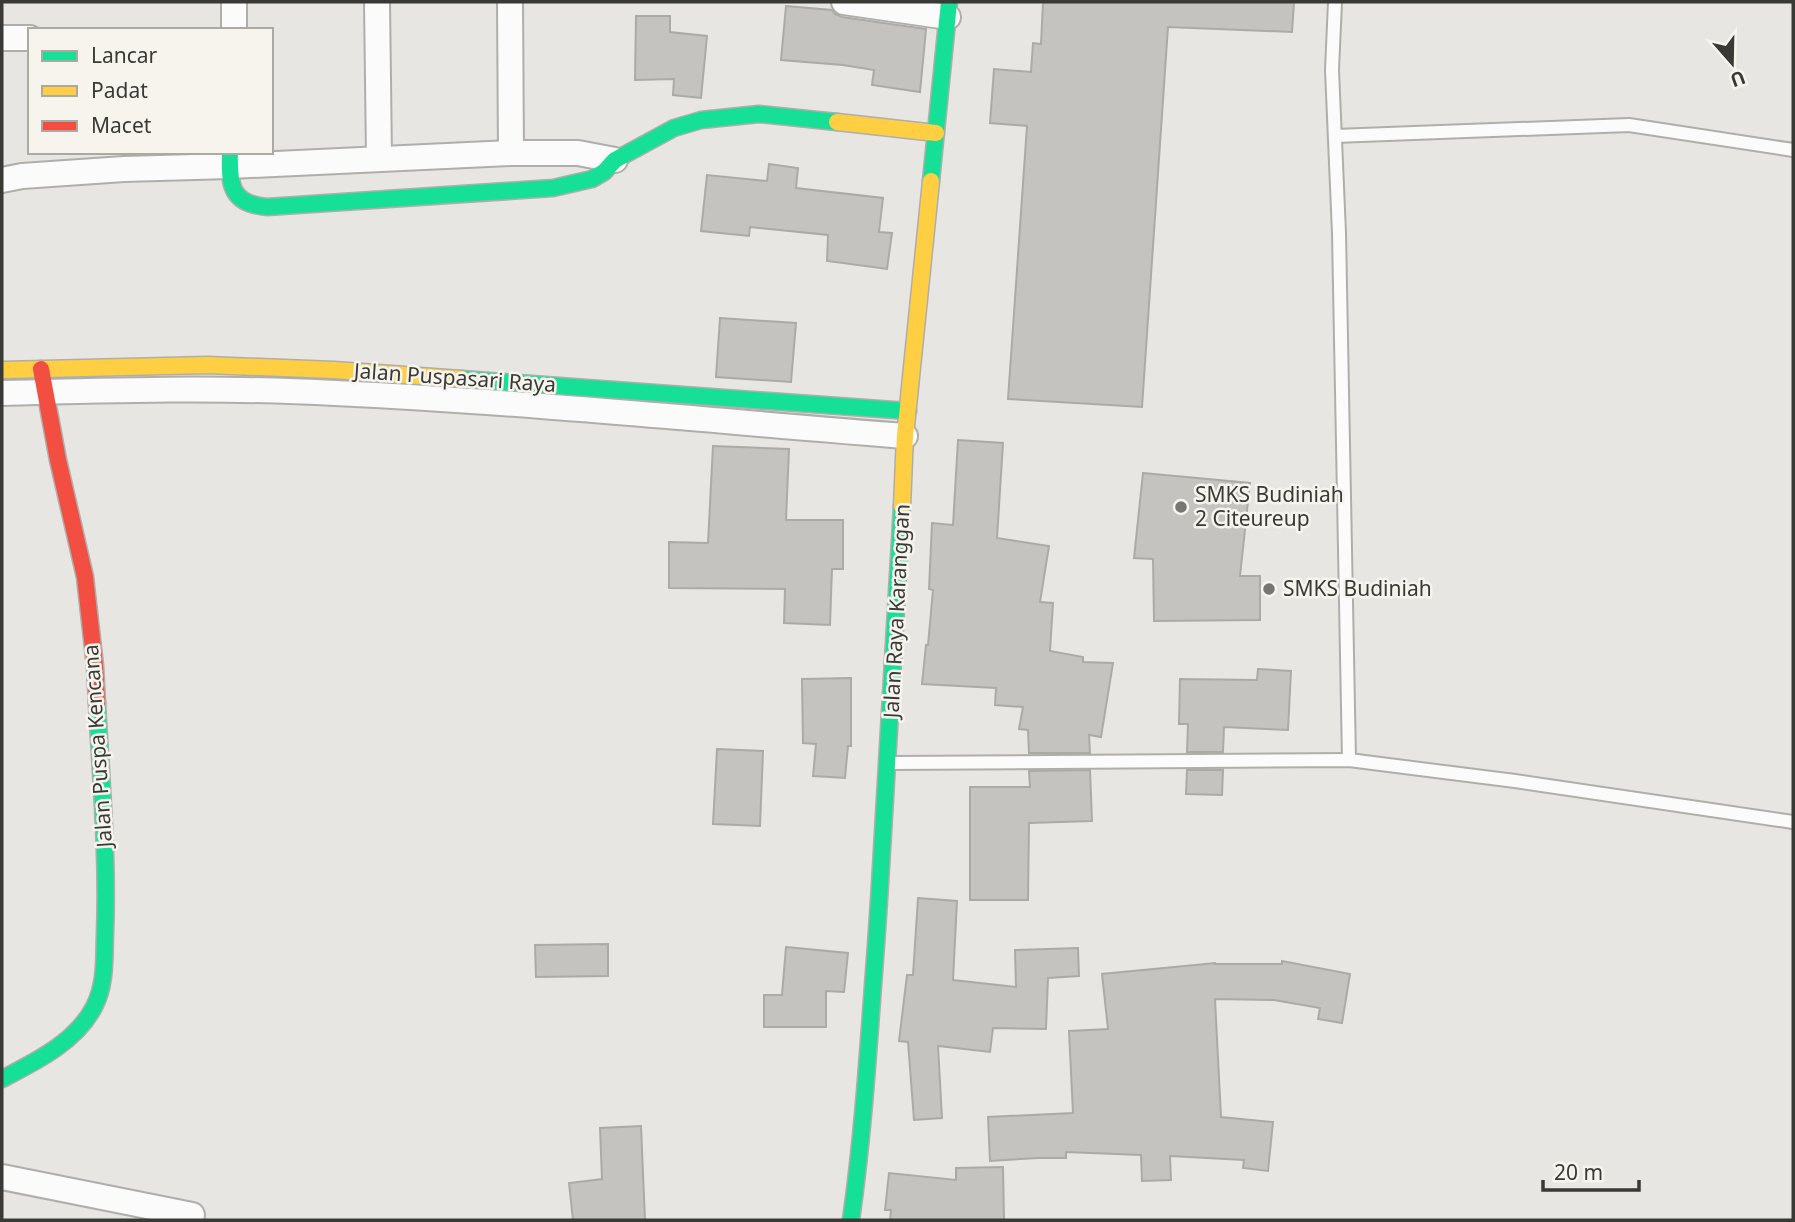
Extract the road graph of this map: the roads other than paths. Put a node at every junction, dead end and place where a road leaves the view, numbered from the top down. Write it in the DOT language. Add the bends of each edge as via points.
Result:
graph roads {
  1 [pos="234,2"];
  2 [pos="377,2"];
  3 [pos="510,2"];
  4 [pos="844,2"];
  5 [pos="1335,2"];
  6 [pos="949,9"];
  7 [pos="234,28"];
  8 [pos="2,38"];
  9 [pos="28,38"];
  10 [pos="936,133"];
  11 [pos="1335,136"];
  12 [pos="1793,150"];
  13 [pos="511,152"];
  14 [pos="379,158"];
  15 [pos="230,159"];
  16 [pos="615,160"];
  17 [pos="2,180"];
  18 [pos="2,370"];
  19 [pos="43,380"];
  20 [pos="2,393"];
  21 [pos="908,411"];
  22 [pos="905,436"];
  23 [pos="1349,760"];
  24 [pos="889,763"];
  25 [pos="1793,822"];
  26 [pos="2,1079"];
  27 [pos="2,1177"];
  28 [pos="192,1215"];
  29 [pos="851,1220"];
  1 -- 7 [label="street"];
  2 -- 14 [label="street"];
  3 -- 13 [label="street"];
  4 -- 6 [label="street"];
  5 -- 11 [label="lane"];
  6 -- 10 [label="street, Jalan Raya Karanggan"];
  8 -- 9 [label="street"];
  10 -- 16 [label="street" via="760,114 731,116 674,128"];
  10 -- 21 [label="street, Jalan Raya Karanggan"];
  11 -- 12 [label="lane" via="1629,125"];
  11 -- 23 [label="lane"];
  13 -- 14 [label="street"];
  13 -- 16 [label="street" via="578,153"];
  14 -- 15 [label="street"];
  15 -- 16 [label="street" via="232,187 239,199 255,207 553,188 592,179"];
  15 -- 17 [label="street"];
  18 -- 19 [label="street, Jalan Puspasari Raya"];
  19 -- 20 [label="street, Jalan Puspasari Raya"];
  19 -- 21 [label="street, Jalan Puspasari Raya" via="207,365"];
  19 -- 22 [label="street, Jalan Puspasari Raya" via="486,402"];
  19 -- 26 [label="street, Jalan Puspa Kencana" via="85,577 95,666 107,885 103,984 93,1009 75,1032 40,1059"];
  21 -- 22 [label="street, Jalan Raya Karanggan"];
  22 -- 24 [label="street, Jalan Raya Karanggan"];
  23 -- 24 [label="lane"];
  23 -- 25 [label="lane"];
  24 -- 29 [label="street, Jalan Raya Karanggan"];
  27 -- 28 [label="street"];
}
